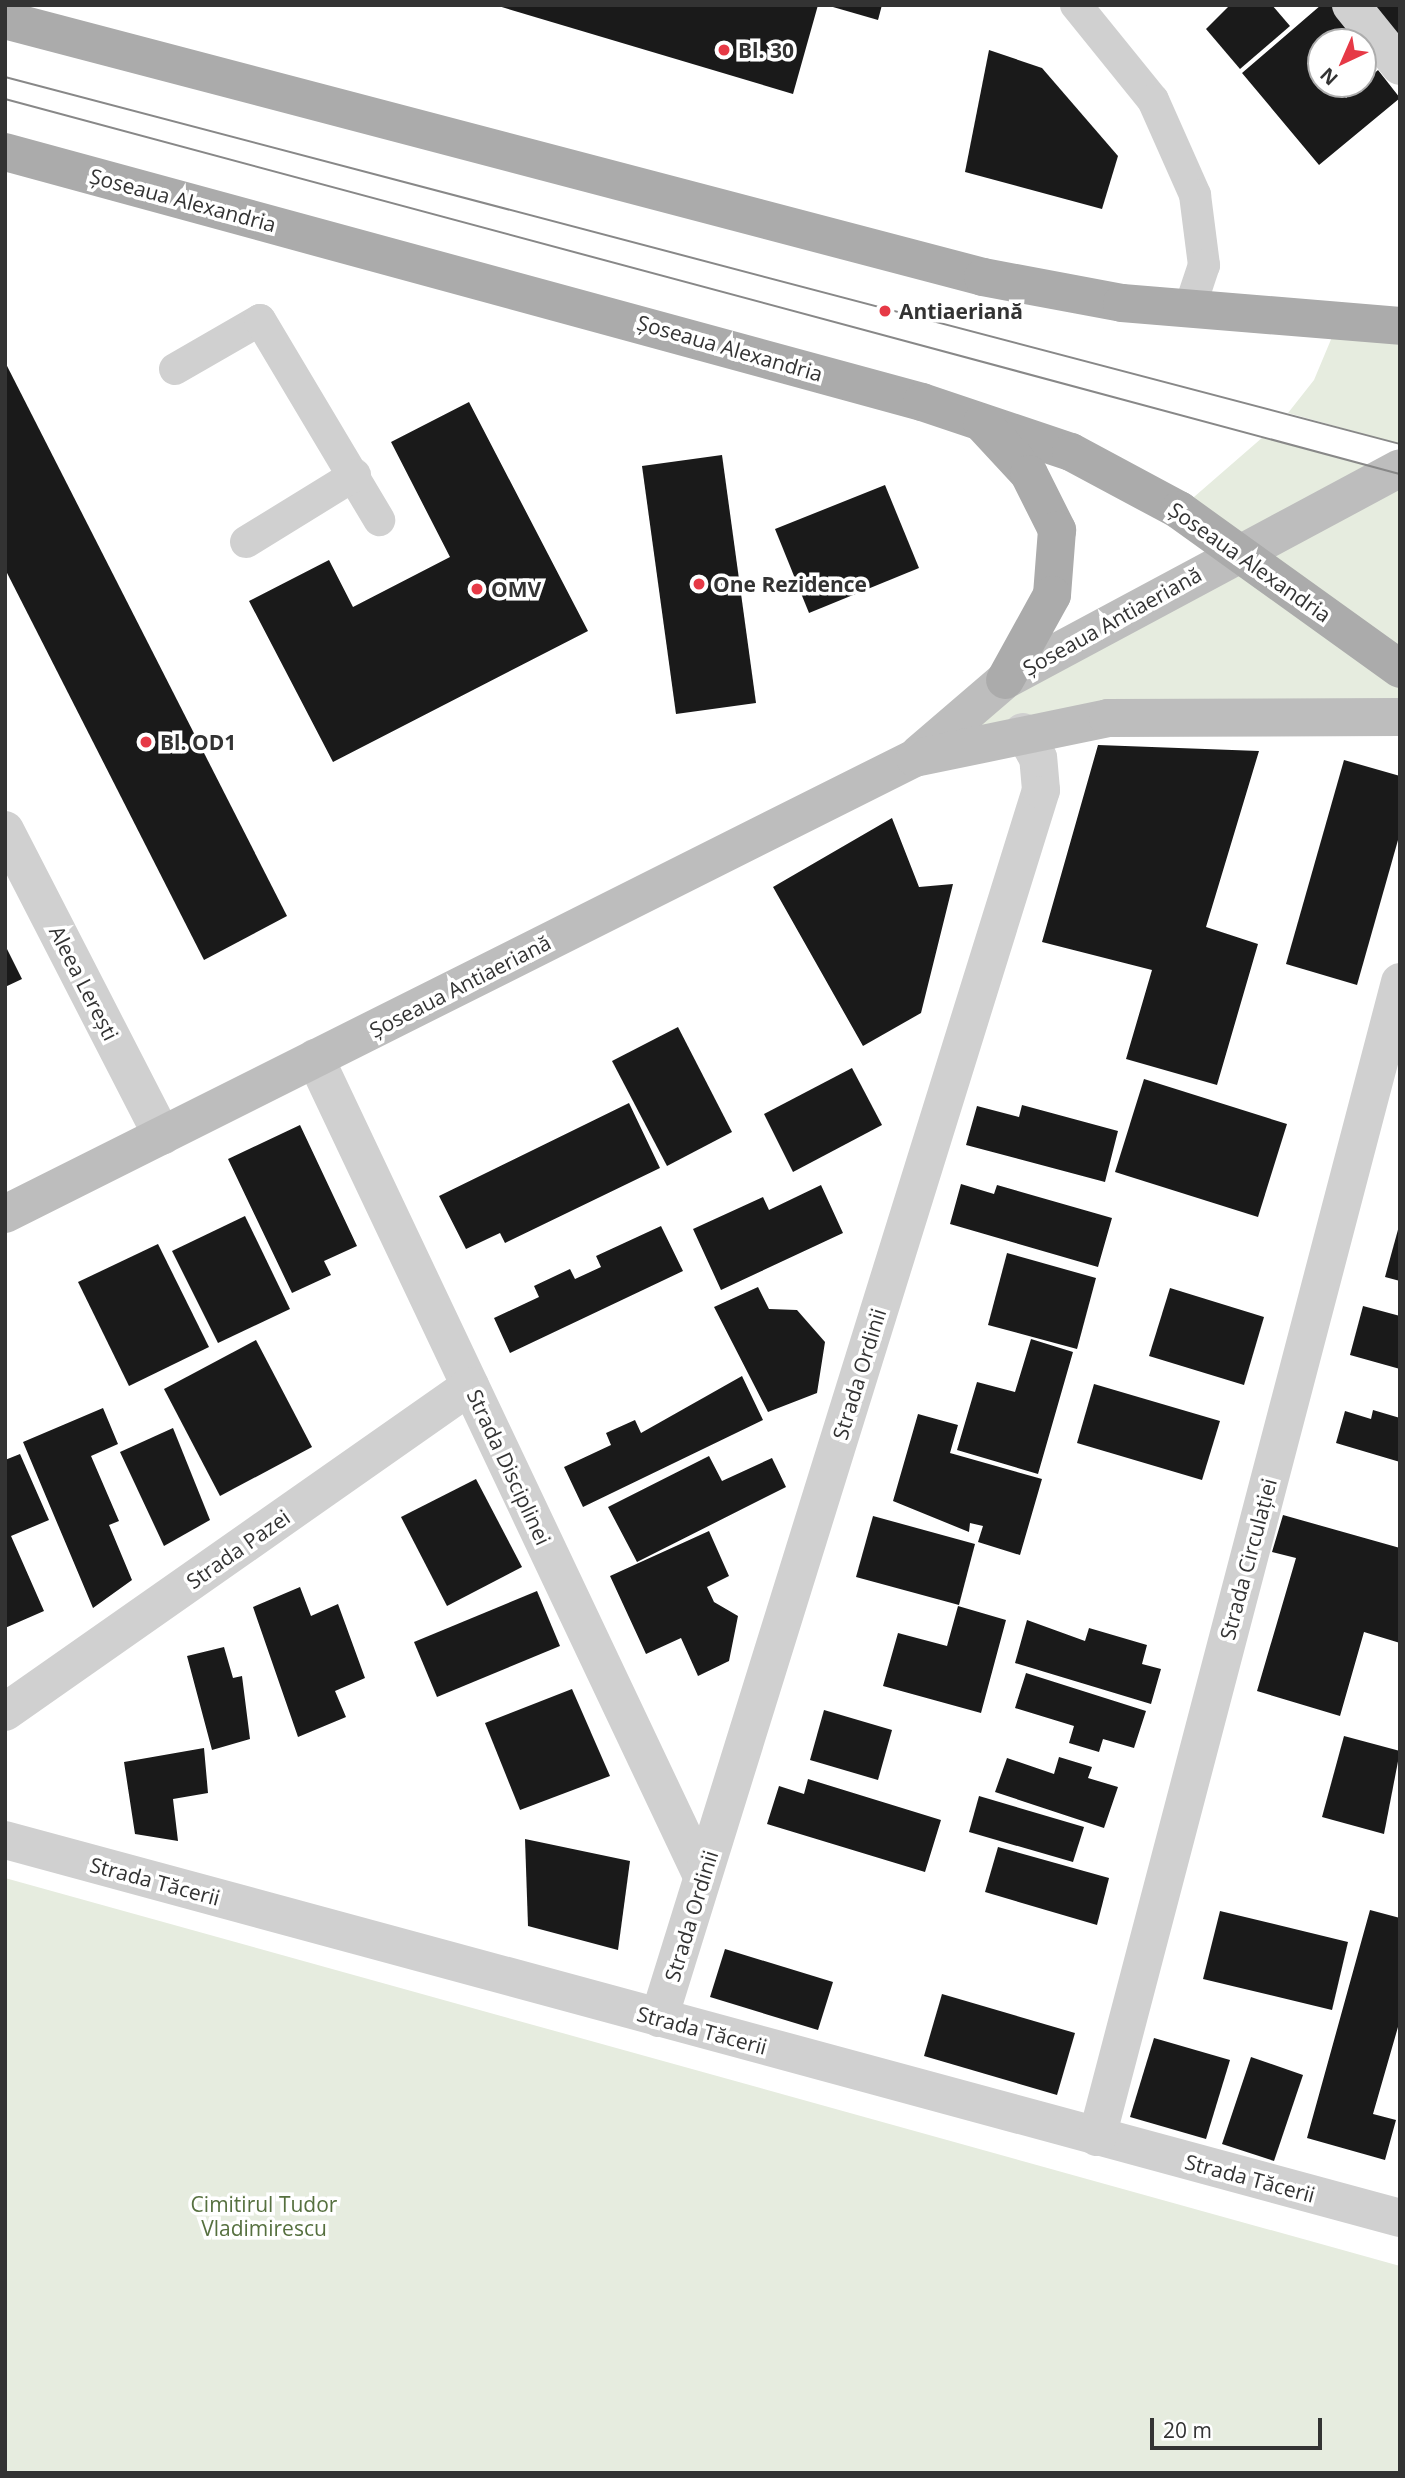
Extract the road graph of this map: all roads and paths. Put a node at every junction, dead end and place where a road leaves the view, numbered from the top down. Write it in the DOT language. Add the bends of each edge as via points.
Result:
graph roads {
  1 [pos="1076,5"];
  2 [pos="1351,5"];
  3 [pos="5,20"];
  4 [pos="1400,66"];
  5 [pos="5,152"];
  6 [pos="1189,310"];
  7 [pos="1400,326"];
  8 [pos="176,369"];
  9 [pos="981,421"];
  10 [pos="1400,468"];
  11 [pos="355,475"];
  12 [pos="379,520"];
  13 [pos="246,542"];
  14 [pos="1240,552"];
  15 [pos="1400,669"];
  16 [pos="1005,680"];
  17 [pos="1400,717"];
  18 [pos="1023,732"];
  19 [pos="915,758"];
  20 [pos="5,830"];
  21 [pos="1400,982"];
  22 [pos="315,1058"];
  23 [pos="162,1136"];
  24 [pos="5,1214"];
  25 [pos="470,1385"];
  26 [pos="5,1712"];
  27 [pos="5,1840"];
  28 [pos="702,1876"];
  29 [pos="659,2018"];
  30 [pos="1097,2137"];
  31 [pos="1400,2218"];
  1 -- 6 [label="lane" via="1153,100 1195,195 1204,265"];
  2 -- 4 [label="street"];
  3 -- 6 [label="main road" via="933,265 1056,292"];
  5 -- 9 [label="main road, Șoseaua Alexandria"];
  6 -- 7 [label="main road"];
  8 -- 11 [label="lane" via="260,320"];
  9 -- 14 [label="main road, Șoseaua Alexandria" via="1109,470"];
  9 -- 16 [label="main road" via="1029,474 1057,530 1052,595"];
  10 -- 14 [label="main road, Șoseaua Antiaeriană"];
  11 -- 12 [label="lane"];
  11 -- 13 [label="lane"];
  14 -- 15 [label="main road, Șoseaua Alexandria"];
  14 -- 16 [label="main road, Șoseaua Antiaeriană"];
  16 -- 19 [label="main road, Șoseaua Antiaeriană"];
  17 -- 18 [label="main road, Șoseaua Antiaeriană" via="1207,713 1108,718"];
  18 -- 19 [label="main road, Șoseaua Antiaeriană"];
  18 -- 28 [label="street, Strada Ordinii" via="1038,758 1041,790"];
  19 -- 22 [label="main road, Șoseaua Antiaeriană"];
  20 -- 23 [label="street, Aleea Lerești"];
  21 -- 30 [label="street, Strada Circulației"];
  22 -- 23 [label="main road, Șoseaua Antiaeriană"];
  22 -- 25 [label="street, Strada Disciplinei"];
  23 -- 24 [label="main road, Șoseaua Antiaeriană"];
  25 -- 26 [label="street, Strada Pazei"];
  25 -- 28 [label="street, Strada Disciplinei"];
  27 -- 29 [label="street, Strada Tăcerii"];
  28 -- 29 [label="street, Strada Ordinii"];
  29 -- 30 [label="street, Strada Tăcerii"];
  30 -- 31 [label="street, Strada Tăcerii"];
}
